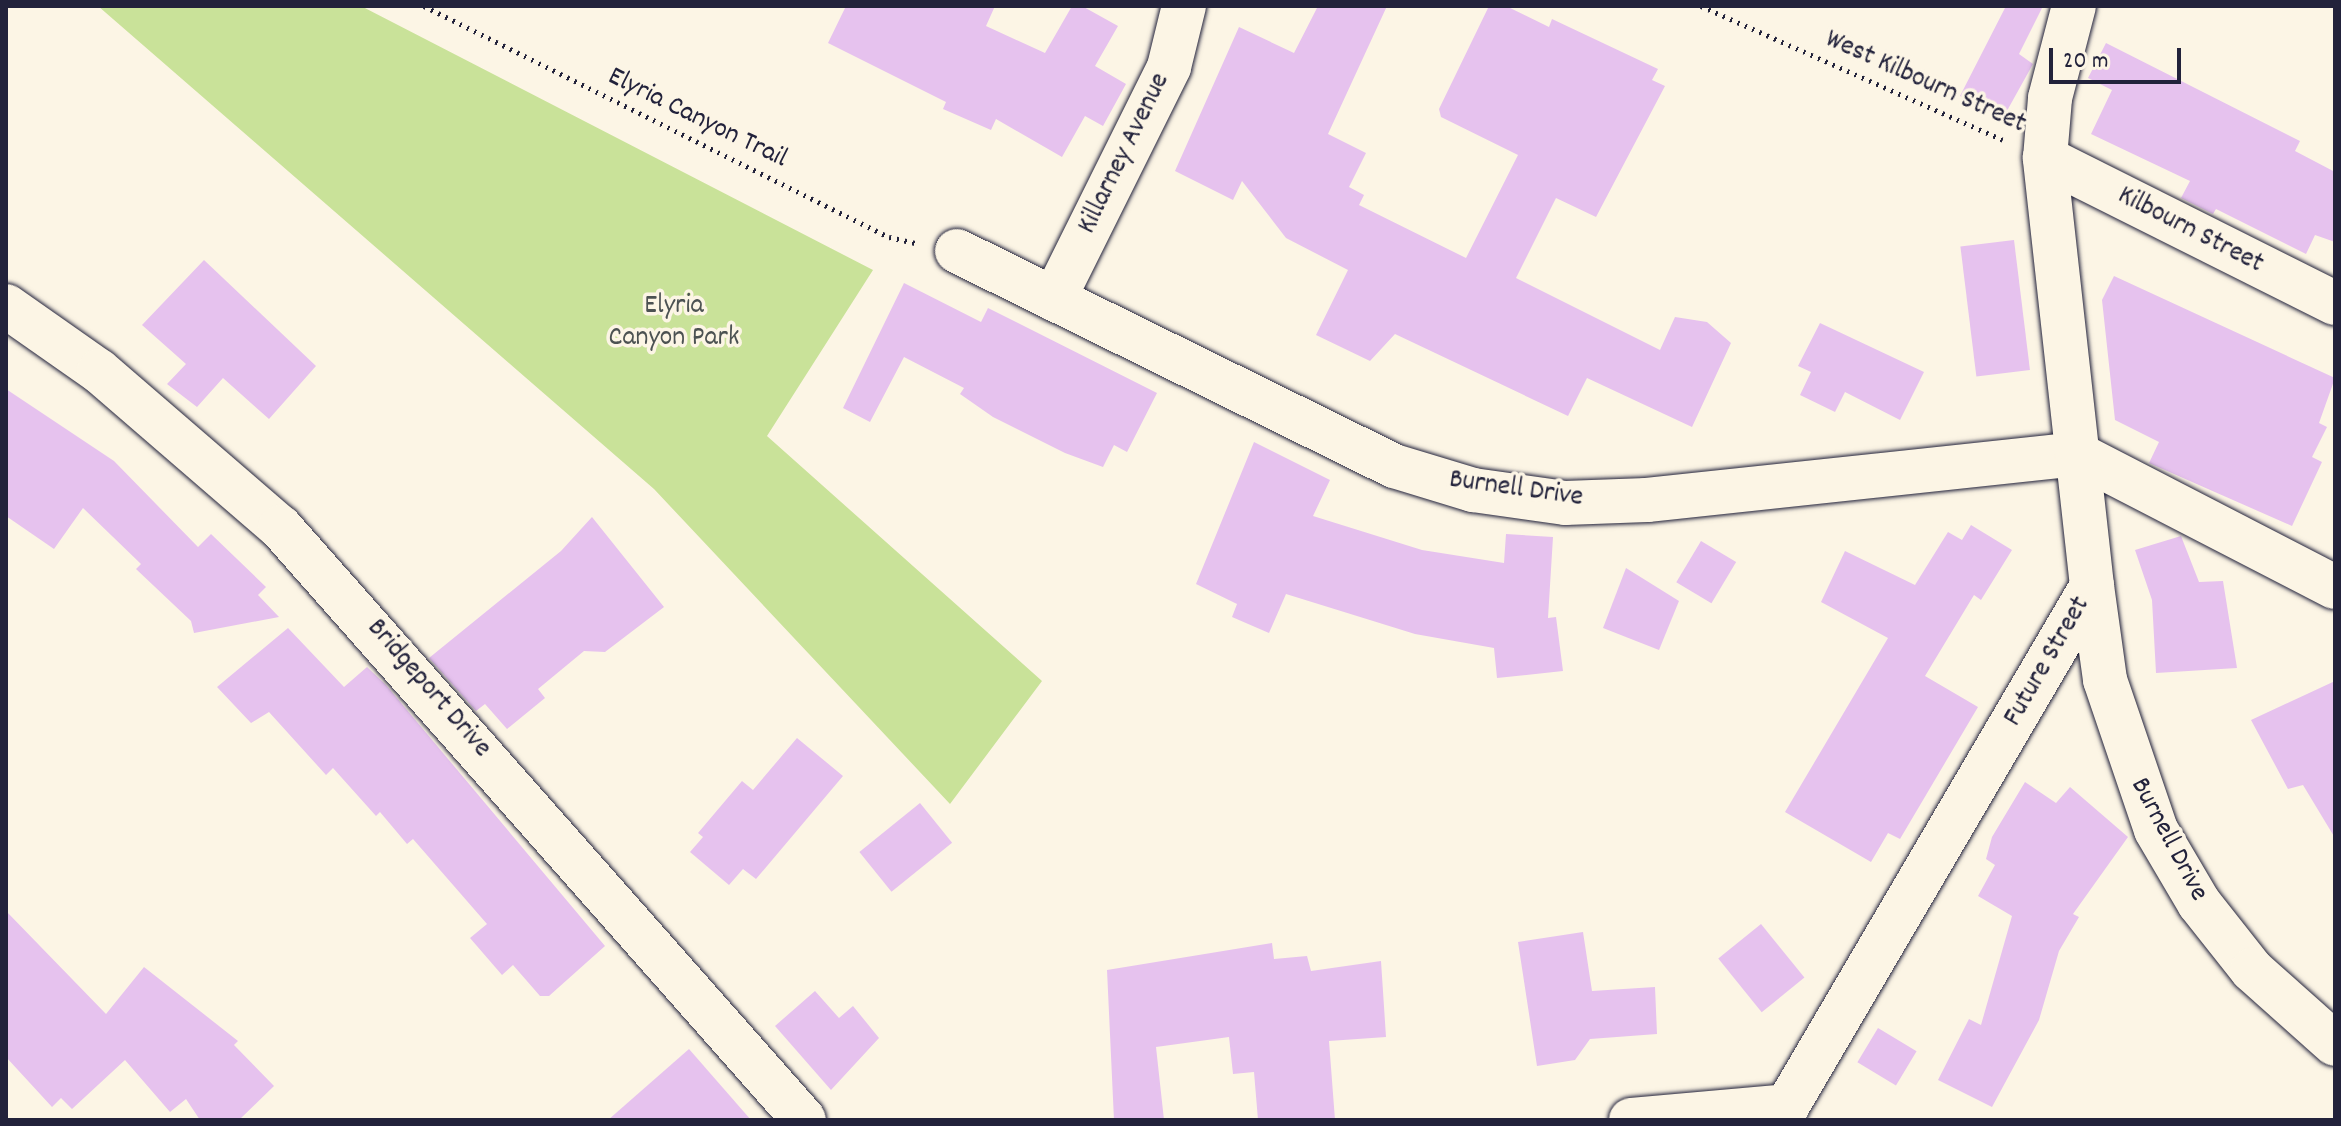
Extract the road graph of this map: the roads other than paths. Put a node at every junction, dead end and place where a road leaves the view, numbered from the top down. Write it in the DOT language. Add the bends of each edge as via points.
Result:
graph roads {
  1 [pos="1184,6"];
  2 [pos="2074,6"];
  3 [pos="2045,158"];
  4 [pos="957,251"];
  5 [pos="1054,299"];
  6 [pos="2335,303"];
  7 [pos="6,306"];
  8 [pos="2077,454"];
  9 [pos="2092,586"];
  10 [pos="2335,587"];
  11 [pos="2335,1044"];
  12 [pos="1783,1113"];
  13 [pos="804,1120"];
  14 [pos="1631,1120"];
  1 -- 5 [label="street, Killarney Avenue" via="1169,67"];
  2 -- 3 [label="street, Future Street" via="2050,98"];
  3 -- 6 [label="street, Kilbourn Street"];
  3 -- 8 [label="street, Future Street"];
  4 -- 5 [label="street, Burnell Drive"];
  5 -- 8 [label="street, Burnell Drive" via="1394,466 1473,490 1565,503 1647,500"];
  7 -- 13 [label="street, Bridgeport Drive" via="158,418 280,527"];
  8 -- 9 [label="street, Future Street"];
  8 -- 10 [label="street"];
  9 -- 11 [label="street, Burnell Drive" via="2112,709 2156,830 2199,903 2252,970"];
  9 -- 12 [label="street, Future Street"];
  12 -- 14 [label="street"];
}
